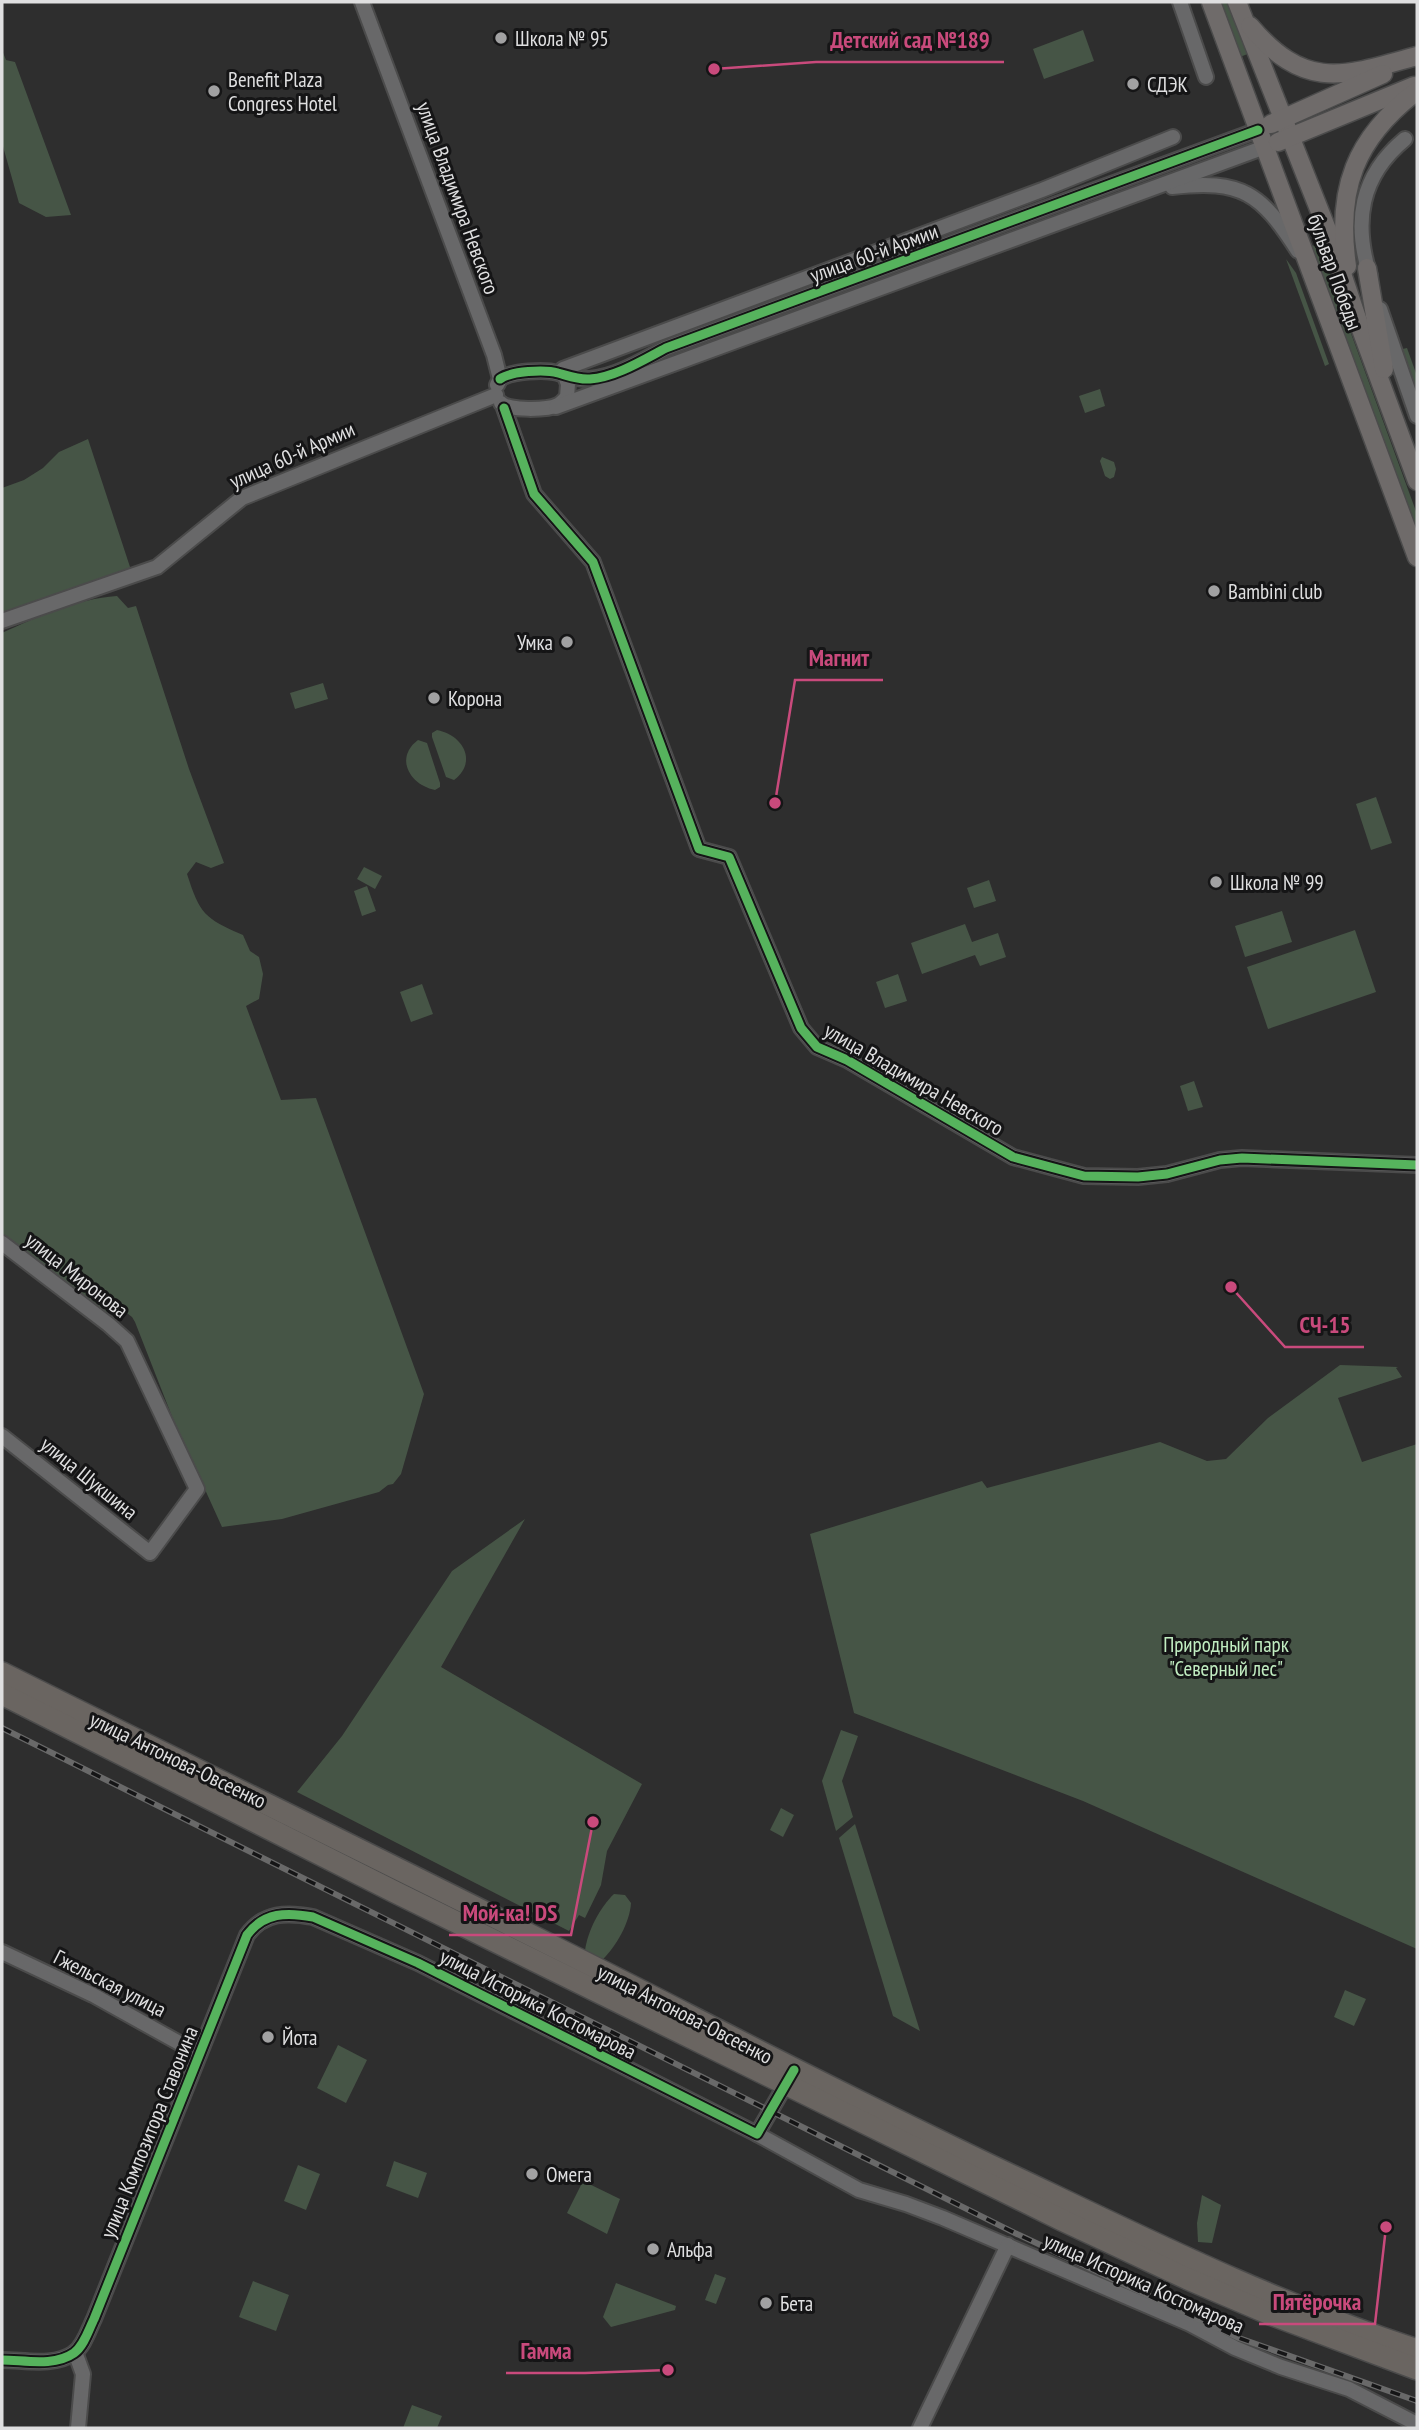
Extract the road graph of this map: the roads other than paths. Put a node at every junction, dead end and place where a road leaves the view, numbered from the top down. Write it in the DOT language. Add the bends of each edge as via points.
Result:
graph roads {
  1 [pos="362,2"];
  2 [pos="1181,2"];
  3 [pos="1211,2"];
  4 [pos="1240,8"];
  5 [pos="1417,57"];
  6 [pos="1206,77"];
  7 [pos="1417,85"];
  8 [pos="1417,91"];
  9 [pos="1282,119"];
  10 [pos="1173,136"];
  11 [pos="1289,138"];
  12 [pos="1262,139"];
  13 [pos="1405,139"];
  14 [pos="1150,190"];
  15 [pos="985,231"];
  16 [pos="992,248"];
  17 [pos="1367,268"];
  18 [pos="1313,275"];
  19 [pos="1359,324"];
  20 [pos="564,373"];
  21 [pos="500,379"];
  22 [pos="496,395"];
  23 [pos="556,407"];
  24 [pos="504,408"];
  25 [pos="1391,411"];
  26 [pos="1417,416"];
  27 [pos="1417,481"];
  28 [pos="1417,558"];
  29 [pos="2,621"];
  30 [pos="1417,1166"];
  31 [pos="2,1243"];
  32 [pos="2,1436"];
  33 [pos="150,1553"];
  34 [pos="2,1673"];
  35 [pos="2,1694"];
  36 [pos="247,1935"];
  37 [pos="2,1952"];
  38 [pos="199,2054"];
  39 [pos="791,2077"];
  40 [pos="757,2134"];
  41 [pos="1007,2245"];
  42 [pos="79,2347"];
  43 [pos="1417,2350"];
  44 [pos="2,2360"];
  45 [pos="1417,2369"];
  46 [pos="1417,2424"];
  47 [pos="78,2428"];
  48 [pos="920,2428"];
  1 -- 21 [label="street, улица Владимира Невского"];
  2 -- 6 [label="street"];
  3 -- 12 [label="main road, бульвар Победы"];
  4 -- 5 [label="main road" via="1275,51 1301,69 1340,75"];
  4 -- 9 [label="main road, бульвар Победы"];
  5 -- 9 [label="main road, улица 60-й Армии"];
  7 -- 11 [label="main road, улица 60-й Армии"];
  8 -- 19 [label="main road" via="1373,132 1348,184 1346,263"];
  9 -- 11 [label="main road, бульвар Победы"];
  9 -- 12 [label="main road, улица 60-й Армии"];
  10 -- 20 [label="street"];
  11 -- 12 [label="main road, улица 60-й Армии"];
  11 -- 19 [label="main road, бульвар Победы"];
  12 -- 14 [label="street, улица 60-й Армии"];
  12 -- 15 [label="street, улица 60-й Армии"];
  12 -- 18 [label="main road, бульвар Победы"];
  13 -- 17 [label="street" via="1385,157 1367,191 1360,231"];
  14 -- 16 [label="street, улица 60-й Армии"];
  14 -- 18 [label="street" via="1213,184 1245,193 1265,206 1281,225"];
  15 -- 16 [label="street"];
  15 -- 20 [label="street, улица 60-й Армии" via="666,348 601,377"];
  16 -- 23 [label="street, улица 60-й Армии"];
  17 -- 25 [label="main road"];
  17 -- 26 [label="street"];
  18 -- 28 [label="main road, бульвар Победы"];
  19 -- 25 [label="main road, бульвар Победы"];
  20 -- 21 [label="street, улица 60-й Армии" via="516,373"];
  20 -- 23 [label="street" via="567,397"];
  21 -- 22 [label="street, улица Владимира Невского"];
  22 -- 24 [label="street, улица Владимира Невского"];
  22 -- 29 [label="street, улица 60-й Армии" via="242,498 157,567"];
  23 -- 24 [label="street"];
  24 -- 30 [label="street, улица Владимира Невского" via="534,494 593,562 699,849 729,856 801,1028 817,1047 1013,1157 1084,1176 1167,1174 1242,1158"];
  25 -- 27 [label="main road, бульвар Победы"];
  31 -- 33 [label="street, улица Миронова" via="127,1340 197,1489"];
  32 -- 33 [label="street, улица Шукшина"];
  34 -- 39 [label="highway, улица Антонова-Овсеенко" via="499,1919"];
  35 -- 39 [label="highway, улица Антонова-Овсеенко" via="395,1892"];
  36 -- 38 [label="street, улица Композитора Ставонина"];
  36 -- 40 [label="street, улица Историка Костомарова" via="269,1916 313,1917 418,1963"];
  37 -- 38 [label="street, Гжельская улица" via="93,1995"];
  38 -- 42 [label="street, улица Композитора Ставонина"];
  39 -- 40 [label="street"];
  39 -- 43 [label="highway, улица Антонова-Овсеенко" via="1197,2264"];
  39 -- 45 [label="highway, улица Антонова-Овсеенко" via="913,2148 1188,2279"];
  40 -- 41 [label="street, улица Историка Костомарова" via="859,2190"];
  41 -- 46 [label="street, улица Историка Костомарова" via="1235,2348 1349,2389"];
  41 -- 48 [label="street"];
  42 -- 44 [label="street" via="61,2359"];
  42 -- 47 [label="street" via="83,2375"];
}
